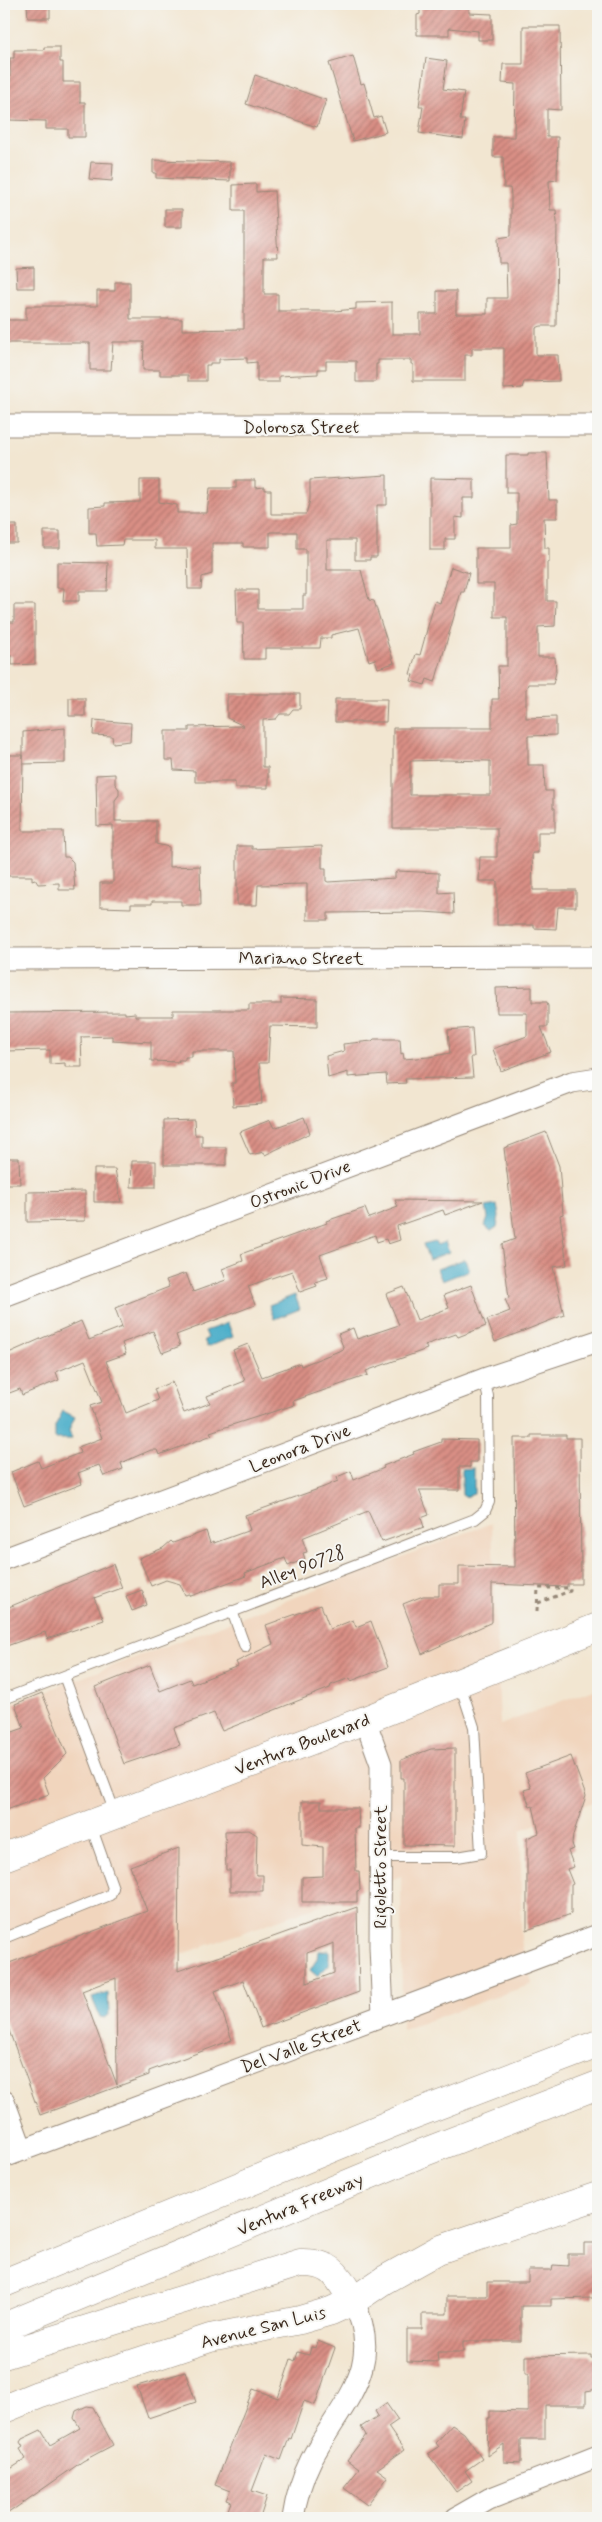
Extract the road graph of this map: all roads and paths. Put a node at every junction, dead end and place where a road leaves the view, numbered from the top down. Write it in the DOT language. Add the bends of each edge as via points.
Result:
graph roads {
  1 [pos="4,425"];
  2 [pos="598,425"];
  3 [pos="598,957"];
  4 [pos="4,959"];
  5 [pos="598,1078"];
  6 [pos="4,1296"];
  7 [pos="598,1341"];
  8 [pos="484,1379"];
  9 [pos="4,1559"];
  10 [pos="538,1603"];
  11 [pos="232,1611"];
  12 [pos="537,1611"];
  13 [pos="598,1627"];
  14 [pos="245,1647"];
  15 [pos="64,1676"];
  16 [pos="460,1683"];
  17 [pos="4,1699"];
  18 [pos="365,1720"];
  19 [pos="116,1814"];
  20 [pos="91,1824"];
  21 [pos="4,1857"];
  22 [pos="381,1857"];
  23 [pos="598,1935"];
  24 [pos="4,1938"];
  25 [pos="383,2015"];
  26 [pos="596,2045"];
  27 [pos="595,2087"];
  28 [pos="4,2101"];
  29 [pos="13,2154"];
  30 [pos="598,2196"];
  31 [pos="4,2283"];
  32 [pos="353,2301"];
  33 [pos="4,2327"];
  34 [pos="4,2354"];
  35 [pos="4,2409"];
  36 [pos="598,2456"];
  37 [pos="293,2518"];
  38 [pos="456,2518"];
  1 -- 2 [label="street, Dolorosa Street"];
  3 -- 4 [label="street, Mariano Street"];
  5 -- 6 [label="street, Ostronic Drive" via="572,1082"];
  7 -- 8 [label="street, Leonora Drive"];
  8 -- 9 [label="street, Leonora Drive"];
  8 -- 11 [label="lane, Alley 90728" via="488,1396 489,1502 485,1511 475,1519"];
  10 -- 10 [label="path" via="538,1588 570,1588 570,1591"];
  10 -- 12 [label="path"];
  11 -- 14 [label="lane"];
  11 -- 15 [label="lane, Alley 90728"];
  13 -- 16 [label="main road, Ventura Boulevard"];
  15 -- 17 [label="lane, Alley 90728"];
  15 -- 19 [label="lane"];
  16 -- 18 [label="main road, Ventura Boulevard"];
  16 -- 22 [label="lane" via="474,1727 481,1853 457,1857"];
  18 -- 19 [label="main road, Ventura Boulevard"];
  18 -- 22 [label="street, Rigoletto Street" via="380,1764"];
  19 -- 20 [label="main road, Ventura Boulevard"];
  20 -- 21 [label="main road, Ventura Boulevard"];
  20 -- 24 [label="lane" via="113,1888 110,1895"];
  22 -- 25 [label="street, Rigoletto Street"];
  23 -- 25 [label="street, Del Valle Street"];
  25 -- 29 [label="street, Del Valle Street"];
  26 -- 31 [label="main road" via="405,2118"];
  27 -- 33 [label="main road, Ventura Freeway" via="417,2154"];
  28 -- 29 [label="street"];
  30 -- 32 [label="main road, Avenue San Luis" via="438,2250"];
  32 -- 34 [label="main road" via="334,2271 318,2263 300,2263"];
  32 -- 35 [label="main road, Avenue San Luis" via="300,2320 210,2338"];
  32 -- 37 [label="street" via="363,2320 363,2367 356,2386 311,2461 300,2487"];
  36 -- 38 [label="street" via="489,2499"];
}
